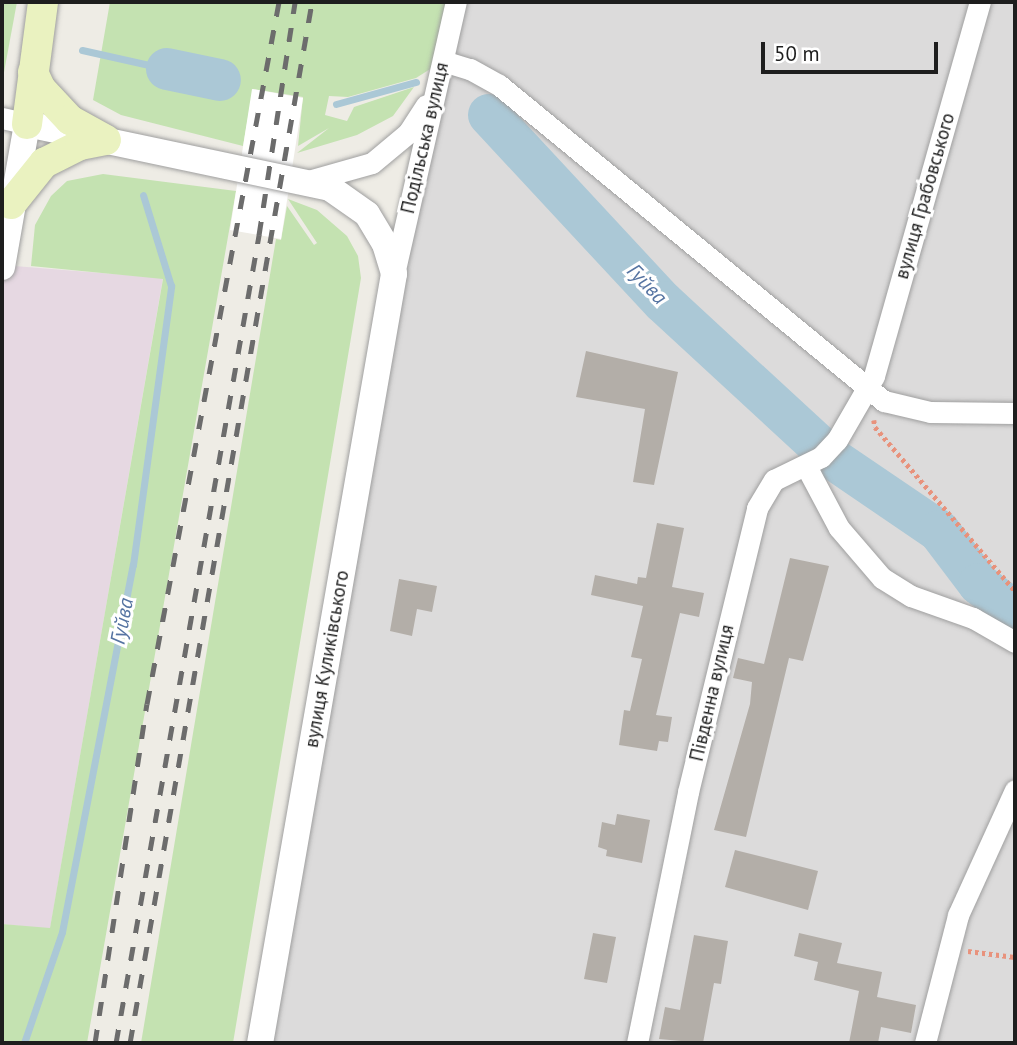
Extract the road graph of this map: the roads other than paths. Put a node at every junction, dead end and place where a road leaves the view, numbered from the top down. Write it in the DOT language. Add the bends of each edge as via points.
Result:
graph roads {
  1 [pos="43,2"];
  2 [pos="456,2"];
  3 [pos="980,2"];
  4 [pos="443,61"];
  5 [pos="33,72"];
  6 [pos="437,85"];
  7 [pos="15,121"];
  8 [pos="106,140"];
  9 [pos="307,181"];
  10 [pos="11,204"];
  11 [pos="2,267"];
  12 [pos="394,274"];
  13 [pos="867,390"];
  14 [pos="1015,413"];
  15 [pos="806,466"];
  16 [pos="1015,642"];
  17 [pos="1015,790"];
  18 [pos="260,1043"];
  19 [pos="637,1043"];
  20 [pos="925,1043"];
  1 -- 5 [label="main road"];
  2 -- 4 [label="street, Подільська вулиця"];
  3 -- 13 [label="street, вулиця Грабовського"];
  4 -- 6 [label="street, Подільська вулиця"];
  4 -- 13 [label="street" via="470,69 499,86"];
  5 -- 7 [label="main road"];
  5 -- 8 [label="main road" via="41,89 70,120"];
  6 -- 9 [label="street" via="408,133 390,151 355,171"];
  6 -- 12 [label="street, Подільська вулиця"];
  7 -- 8 [label="street"];
  7 -- 10 [label="street"];
  8 -- 9 [label="street"];
  8 -- 10 [label="main road" via="71,148 44,163"];
  9 -- 12 [label="street" via="345,195 367,214 385,244"];
  10 -- 11 [label="street"];
  12 -- 18 [label="street, вулиця Куликівського"];
  13 -- 14 [label="street" via="893,405 930,412"];
  13 -- 15 [label="street, Південна вулиця" via="837,440"];
  15 -- 16 [label="street" via="839,528 882,578 911,596 963,614"];
  15 -- 19 [label="street, Південна вулиця" via="774,480 753,520 688,792"];
  17 -- 20 [label="street" via="946,948"];
}
